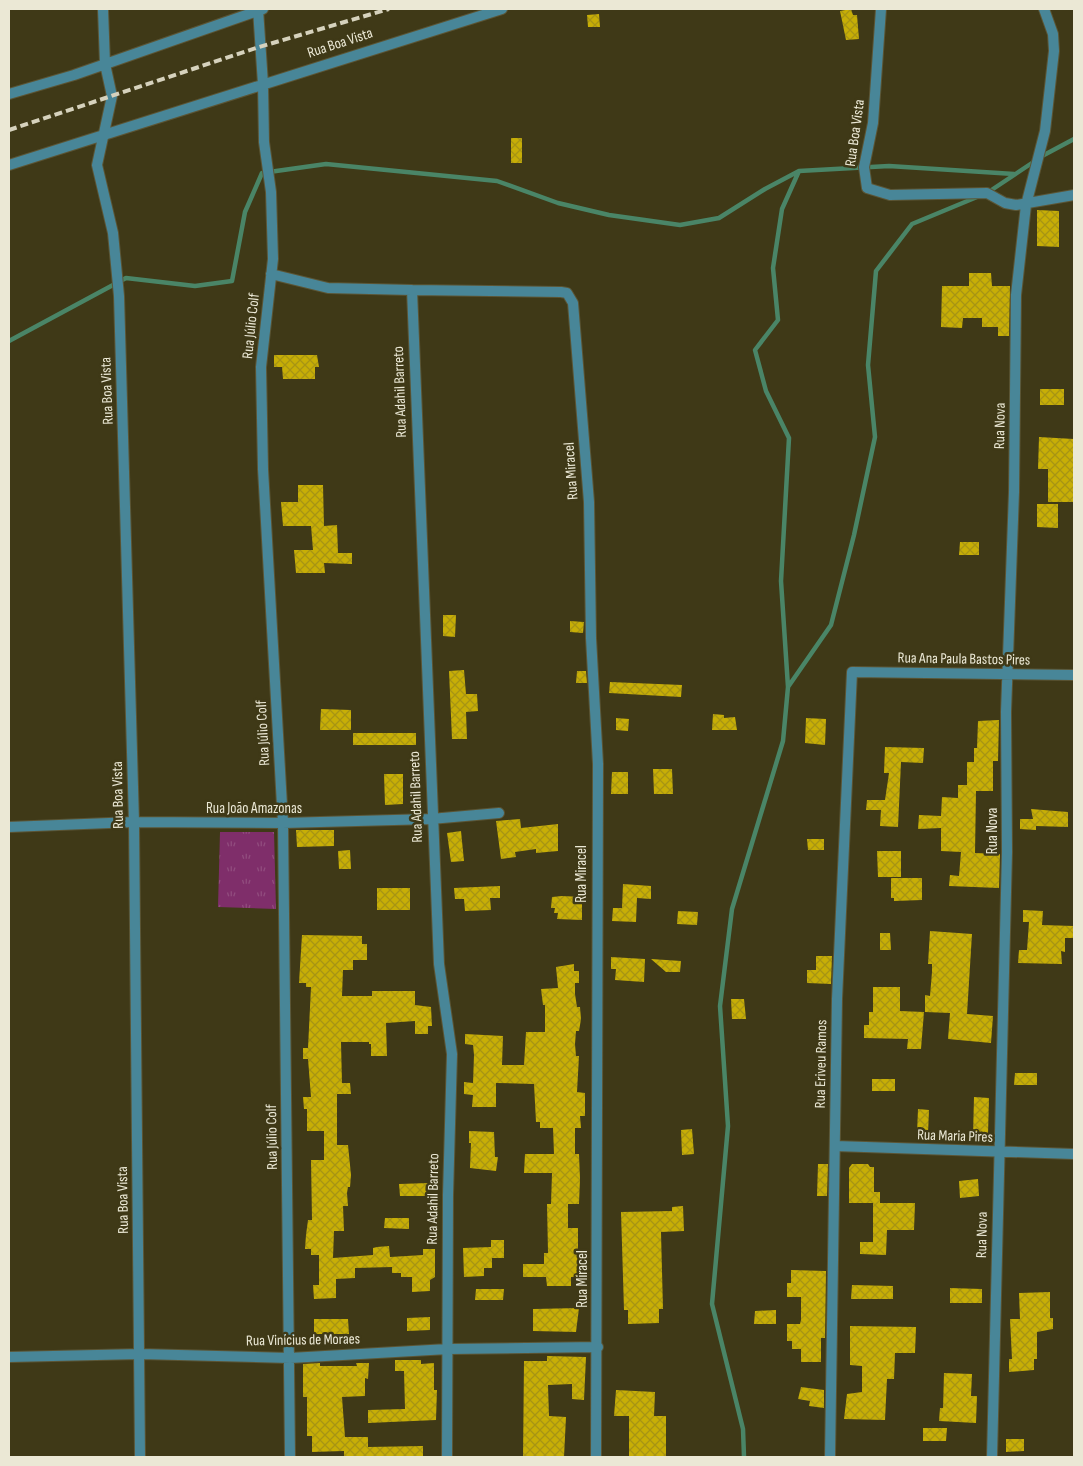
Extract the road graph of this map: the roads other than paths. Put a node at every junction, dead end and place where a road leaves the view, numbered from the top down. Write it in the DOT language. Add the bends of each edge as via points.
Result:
graph roads {
  1 [pos="103,9"];
  2 [pos="259,9"];
  3 [pos="502,9"];
  4 [pos="881,9"];
  5 [pos="1044,9"];
  6 [pos="104,64"];
  7 [pos="263,84"];
  8 [pos="9,94"];
  9 [pos="102,136"];
  10 [pos="9,165"];
  11 [pos="1074,196"];
  12 [pos="1026,205"];
  13 [pos="271,274"];
  14 [pos="412,290"];
  15 [pos="852,672"];
  16 [pos="1007,674"];
  17 [pos="1074,675"];
  18 [pos="499,813"];
  19 [pos="431,819"];
  20 [pos="134,822"];
  21 [pos="284,823"];
  22 [pos="9,827"];
  23 [pos="835,1146"];
  24 [pos="999,1153"];
  25 [pos="1074,1154"];
  26 [pos="598,1347"];
  27 [pos="448,1349"];
  28 [pos="140,1354"];
  29 [pos="9,1358"];
  30 [pos="290,1358"];
  31 [pos="140,1457"];
  32 [pos="290,1457"];
  33 [pos="447,1457"];
  34 [pos="596,1457"];
  35 [pos="830,1457"];
  36 [pos="992,1457"];
  1 -- 6 [label="street, Rua Boa Vista"];
  2 -- 6 [label="street"];
  2 -- 7 [label="street, Rua Júlio Colf"];
  3 -- 7 [label="street, Rua Boa Vista"];
  4 -- 12 [label="street, Rua Boa Vista" via="873,123 864,167 868,188 890,195 987,193 1009,205"];
  5 -- 12 [label="street, Rua Nova" via="1053,34 1054,51 1045,131"];
  6 -- 8 [label="street"];
  6 -- 9 [label="street, Rua Boa Vista" via="112,96"];
  7 -- 9 [label="street, Rua Boa Vista"];
  7 -- 13 [label="street, Rua Júlio Colf" via="264,142 271,192"];
  9 -- 10 [label="street, Rua Boa Vista"];
  9 -- 20 [label="street, Rua Boa Vista" via="97,165 113,233 119,296"];
  11 -- 12 [label="street"];
  12 -- 16 [label="street, Rua Nova" via="1016,295 1014,492"];
  13 -- 14 [label="street" via="328,288"];
  13 -- 21 [label="street, Rua Júlio Colf" via="261,367 263,469"];
  14 -- 19 [label="street, Rua Adahil Barreto"];
  14 -- 26 [label="street, Rua Miracel" via="567,293 573,303 589,502 590,638 598,764"];
  15 -- 16 [label="street, Rua Ana Paula Bastos Pires"];
  15 -- 23 [label="street, Rua Eriveu Ramos"];
  16 -- 17 [label="street, Rua Ana Paula Bastos Pires"];
  16 -- 24 [label="street, Rua Nova" via="1007,852"];
  18 -- 19 [label="street, Rua João Amazonas"];
  19 -- 21 [label="street, Rua João Amazonas"];
  19 -- 27 [label="street, Rua Adahil Barreto" via="438,964 452,1054"];
  20 -- 21 [label="street, Rua João Amazonas"];
  20 -- 22 [label="street, Rua João Amazonas"];
  20 -- 28 [label="street, Rua Boa Vista"];
  21 -- 30 [label="street, Rua Júlio Colf"];
  23 -- 24 [label="street, Rua Maria Pires"];
  23 -- 35 [label="street, Rua Eriveu Ramos"];
  24 -- 25 [label="street, Rua Maria Pires"];
  24 -- 36 [label="street, Rua Nova"];
  26 -- 27 [label="street, Rua Vinícius de Moraes"];
  26 -- 34 [label="street, Rua Miracel"];
  27 -- 30 [label="street, Rua Vinícius de Moraes"];
  27 -- 33 [label="street, Rua Adahil Barreto"];
  28 -- 29 [label="street, Rua Vinícius de Moraes"];
  28 -- 30 [label="street, Rua Vinícius de Moraes"];
  28 -- 31 [label="street, Rua Boa Vista"];
  30 -- 32 [label="street, Rua Júlio Colf"];
}
